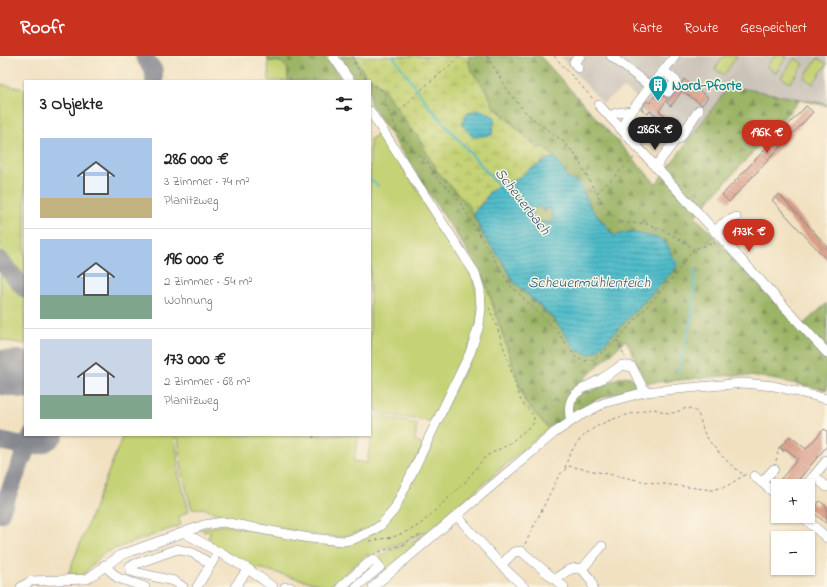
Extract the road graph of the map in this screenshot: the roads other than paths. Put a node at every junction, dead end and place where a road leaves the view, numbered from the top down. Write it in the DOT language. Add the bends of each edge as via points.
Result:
graph roads {
  1 [pos="333,56"];
  2 [pos="580,56"];
  3 [pos="611,56"];
  4 [pos="675,56"];
  5 [pos="578,68"];
  6 [pos="664,71"];
  7 [pos="349,80"];
  8 [pos="655,83"];
  9 [pos="599,106"];
  10 [pos="699,110"];
  11 [pos="632,112"];
  12 [pos="371,113"];
  13 [pos="612,119"];
  14 [pos="622,129"];
  15 [pos="674,142"];
  16 [pos="634,143"];
  17 [pos="656,167"];
  18 [pos="736,217"];
  19 [pos="715,232"];
  20 [pos="827,353"];
  21 [pos="645,392"];
  22 [pos="827,399"];
  23 [pos="571,421"];
  24 [pos="827,460"];
  25 [pos="774,469"];
  26 [pos="749,475"];
  27 [pos="814,476"];
  28 [pos="811,479"];
  29 [pos="762,482"];
  30 [pos="827,487"];
  31 [pos="771,490"];
  32 [pos="457,516"];
  33 [pos="810,523"];
  34 [pos="185,533"];
  35 [pos="827,538"];
  36 [pos="602,546"];
  37 [pos="218,553"];
  38 [pos="211,564"];
  39 [pos="104,565"];
  40 [pos="500,566"];
  41 [pos="248,569"];
  42 [pos="582,569"];
  43 [pos="555,579"];
  44 [pos="42,584"];
  45 [pos="21,587"];
  46 [pos="145,587"];
  47 [pos="184,587"];
  48 [pos="197,587"];
  49 [pos="235,587"];
  50 [pos="272,587"];
  51 [pos="285,587"];
  52 [pos="290,587"];
  53 [pos="341,587"];
  54 [pos="356,587"];
  55 [pos="373,587"];
  56 [pos="524,587"];
  57 [pos="564,587"];
  58 [pos="593,587"];
  1 -- 7 [label="street"];
  2 -- 5 [label="street" via="574,62"];
  3 -- 8 [label="street"];
  4 -- 6 [label="street"];
  6 -- 8 [label="street"];
  6 -- 8 [label="street" via="676,81 669,91"];
  8 -- 11 [label="street"];
  9 -- 13 [label="street"];
  10 -- 15 [label="street" via="680,138"];
  11 -- 13 [label="street" via="616,113 612,115"];
  11 -- 14 [label="street" via="622,125"];
  12 -- 34 [label="street" via="475,272 481,299 480,325 470,353 394,510 381,525 363,535 344,541 309,538 223,522 204,524"];
  13 -- 14 [label="street"];
  14 -- 16 [label="street"];
  15 -- 16 [label="street" via="649,123"];
  15 -- 17 [label="street"];
  16 -- 17 [label="street"];
  17 -- 19 [label="street"];
  18 -- 19 [label="street" via="722,224"];
  19 -- 20 [label="street"];
  21 -- 22 [label="street" via="743,383 774,386"];
  21 -- 23 [label="street" via="604,403"];
  21 -- 23 [label="street" via="632,367 622,365 578,390 568,409"];
  23 -- 32 [label="street"];
  24 -- 27 [label="street"];
  25 -- 29 [label="street"];
  26 -- 29 [label="street"];
  27 -- 28 [label="street"];
  27 -- 30 [label="street"];
  29 -- 31 [label="street"];
  32 -- 40 [label="street"];
  32 -- 55 [label="street"];
  33 -- 35 [label="street"];
  34 -- 37 [label="street"];
  34 -- 39 [label="street" via="121,555"];
  36 -- 42 [label="street"];
  37 -- 38 [label="street"];
  37 -- 41 [label="street"];
  38 -- 47 [label="street" via="193,553 177,549 130,566 130,571 174,581"];
  38 -- 48 [label="street"];
  39 -- 44 [label="street" via="87,579"];
  39 -- 46 [label="street" via="118,578"];
  40 -- 43 [label="street" via="514,552 521,551"];
  40 -- 56 [label="street"];
  41 -- 49 [label="street"];
  41 -- 50 [label="street"];
  42 -- 43 [label="street" via="576,567"];
  42 -- 58 [label="street"];
  43 -- 57 [label="street"];
  44 -- 45 [label="street" via="31,581"];
  51 -- 52 [label="street"];
  53 -- 54 [label="street" via="374,559 380,567"];
}
